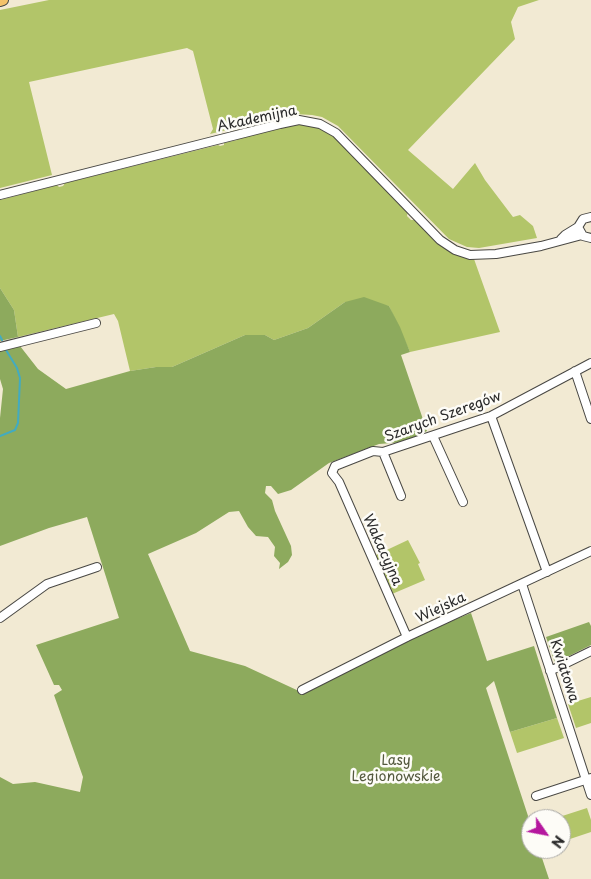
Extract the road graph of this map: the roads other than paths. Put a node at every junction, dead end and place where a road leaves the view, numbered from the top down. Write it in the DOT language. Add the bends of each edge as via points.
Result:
graph roads {
  1 [pos="0,195"];
  2 [pos="591,217"];
  3 [pos="580,231"];
  4 [pos="591,238"];
  5 [pos="96,323"];
  6 [pos="0,347"];
  7 [pos="591,363"];
  8 [pos="575,371"];
  9 [pos="491,416"];
  10 [pos="591,419"];
  11 [pos="433,436"];
  12 [pos="382,452"];
  13 [pos="332,473"];
  14 [pos="402,496"];
  15 [pos="463,502"];
  16 [pos="591,550"];
  17 [pos="97,568"];
  18 [pos="547,572"];
  19 [pos="522,584"];
  20 [pos="0,618"];
  21 [pos="407,637"];
  22 [pos="591,651"];
  23 [pos="550,671"];
  24 [pos="302,690"];
  25 [pos="588,778"];
  26 [pos="591,795"];
  27 [pos="536,796"];
  1 -- 3 [label="street, Akademijna" via="280,124 306,121 323,125 336,133 440,240 455,250 470,254 496,254 541,246"];
  2 -- 3 [label="street, Akademijna" via="580,222"];
  3 -- 4 [label="street"];
  5 -- 6 [label="street"];
  7 -- 8 [label="street, Szarych Szeregów"];
  8 -- 9 [label="street, Szarych Szeregów"];
  8 -- 10 [label="street"];
  9 -- 11 [label="street, Szarych Szeregów"];
  9 -- 18 [label="street"];
  11 -- 12 [label="street, Szarych Szeregów"];
  11 -- 15 [label="street"];
  12 -- 13 [label="street, Szarych Szeregów" via="373,452 335,466"];
  12 -- 14 [label="street"];
  13 -- 21 [label="street, Wakacyjna" via="339,482"];
  16 -- 18 [label="street, Wiejska"];
  17 -- 20 [label="street" via="48,584"];
  18 -- 19 [label="street, Wiejska"];
  19 -- 21 [label="street, Wiejska"];
  19 -- 23 [label="street, Kwiatowa"];
  21 -- 24 [label="street, Wiejska"];
  22 -- 23 [label="street"];
  23 -- 25 [label="street, Kwiatowa"];
  25 -- 26 [label="street, Kwiatowa"];
  25 -- 27 [label="street"];
}
